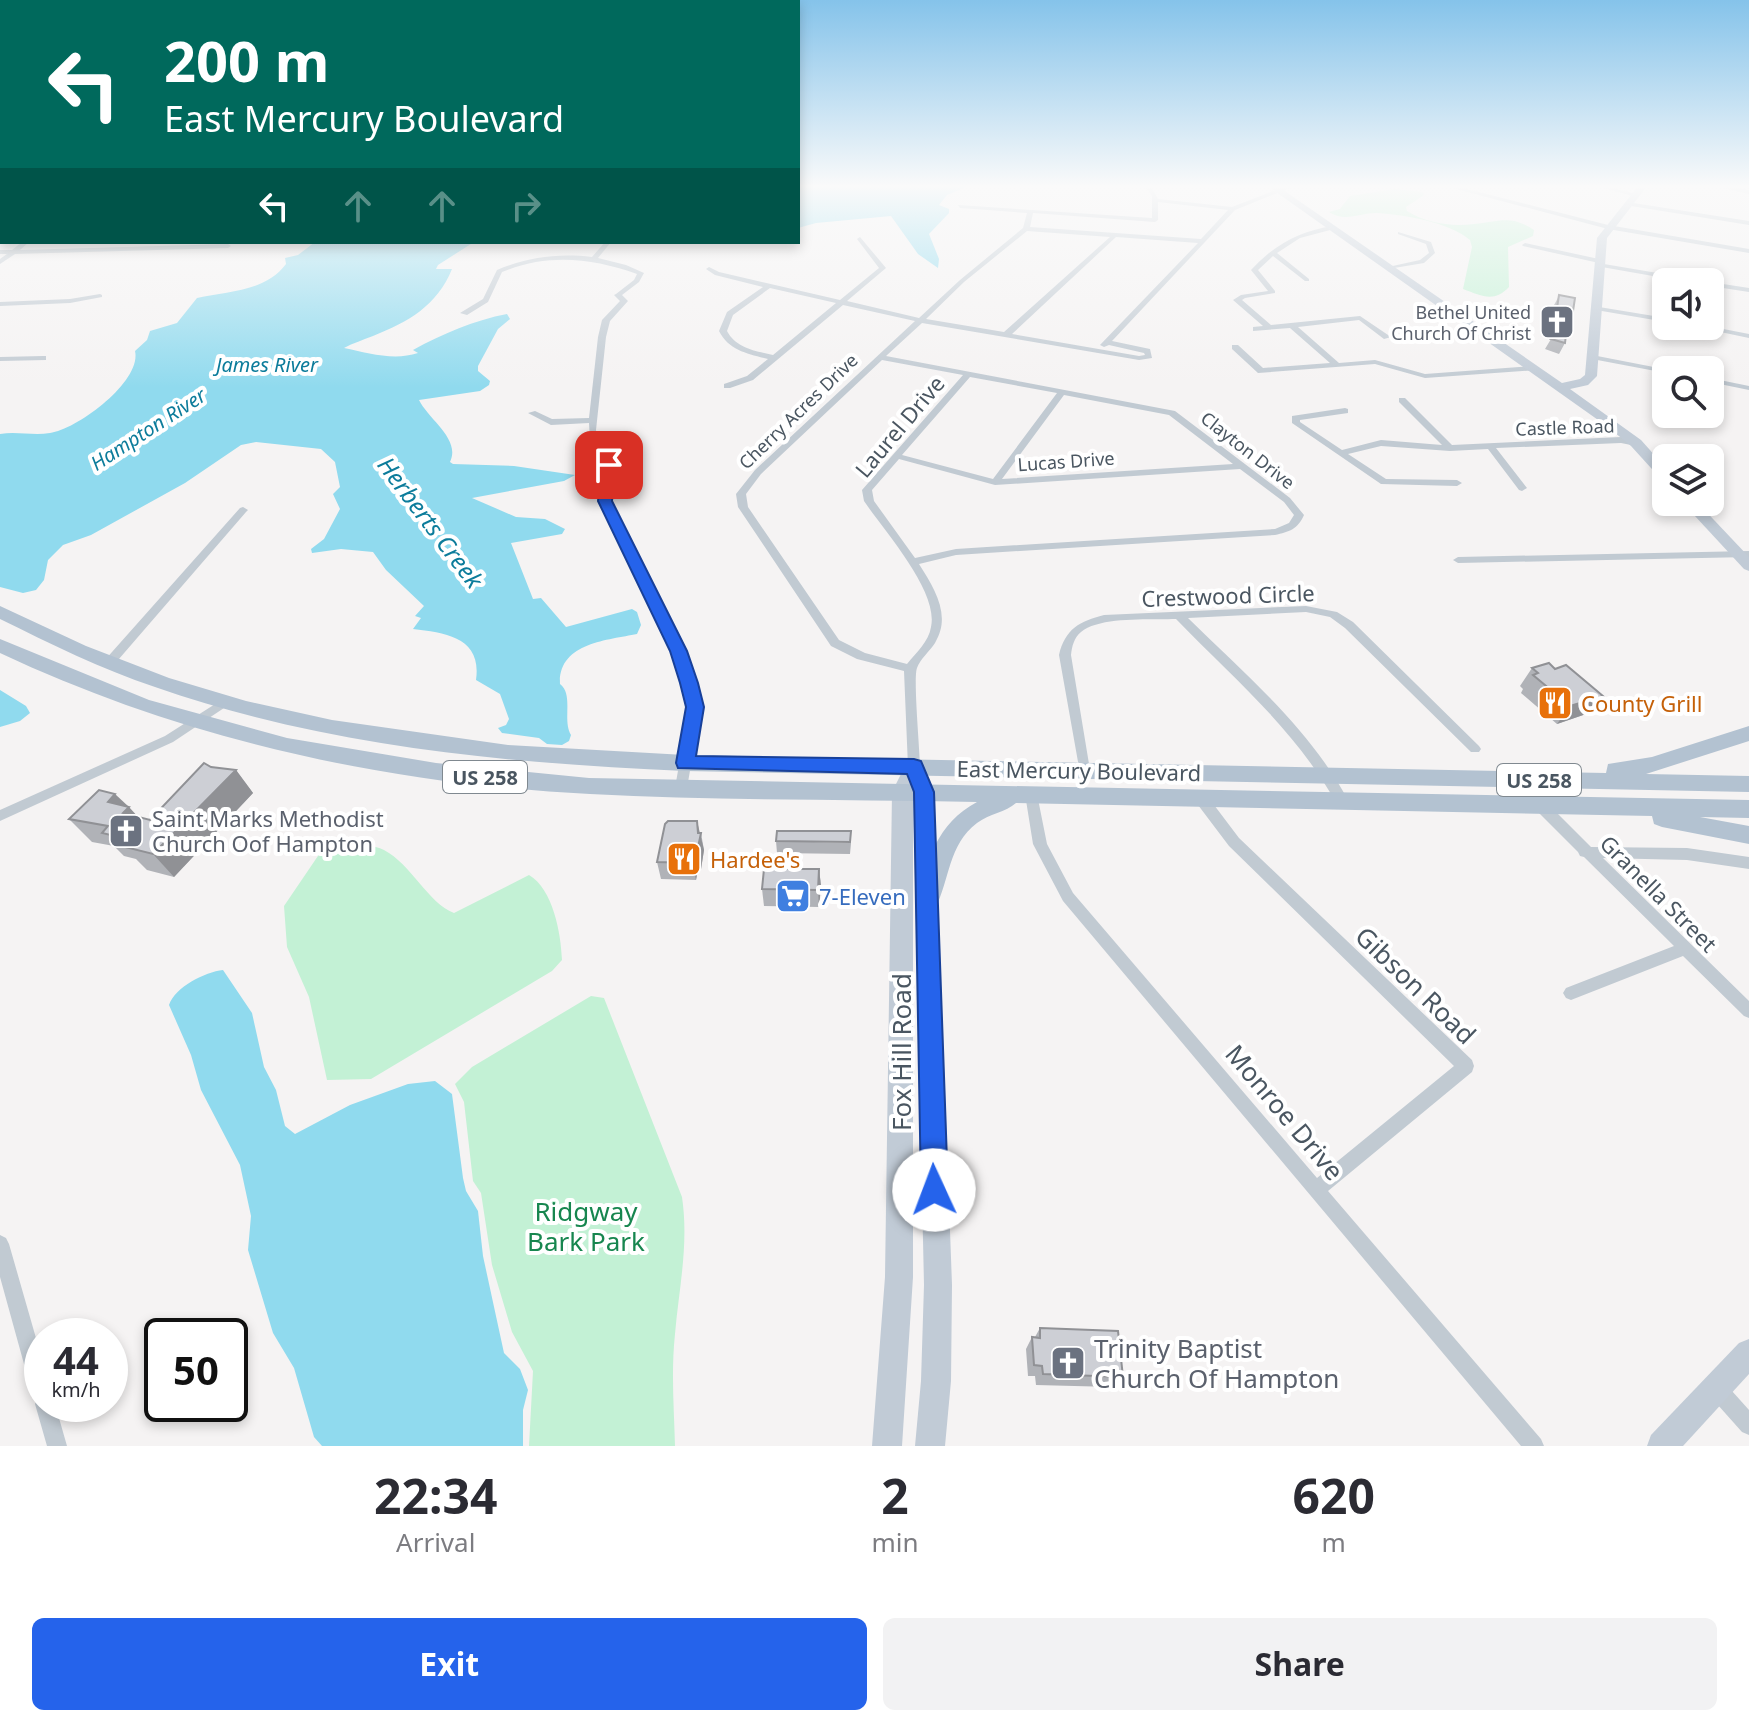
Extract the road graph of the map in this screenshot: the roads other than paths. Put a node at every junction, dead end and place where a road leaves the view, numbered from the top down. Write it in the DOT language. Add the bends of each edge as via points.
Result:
graph roads {
  1 [pos="13,252"];
  2 [pos="599,252"];
  3 [pos="871,252"];
  4 [pos="998,252"];
  5 [pos="1096,252"];
  6 [pos="1191,252"];
  7 [pos="1367,252"];
  8 [pos="1432,252"];
  9 [pos="1555,252"];
  10 [pos="1600,252"];
  11 [pos="1273,253"];
  12 [pos="592,261"];
  13 [pos="0,262"];
  14 [pos="1598,263"];
  15 [pos="1390,268"];
  16 [pos="709,269"];
  17 [pos="1652,273"];
  18 [pos="1307,280"];
  19 [pos="768,286"];
  20 [pos="1724,286"];
  21 [pos="1749,290"];
  22 [pos="100,296"];
  23 [pos="842,302"];
  24 [pos="0,304"];
  25 [pos="1596,308"];
  26 [pos="464,313"];
  27 [pos="1652,318"];
  28 [pos="919,320"];
  29 [pos="1291,325"];
  30 [pos="1269,327"];
  31 [pos="1256,329"];
  32 [pos="1724,331"];
  33 [pos="1006,335"];
  34 [pos="1749,336"];
  35 [pos="1387,337"];
  36 [pos="1107,342"];
  37 [pos="1235,347"];
  38 [pos="1099,351"];
  39 [pos="880,357"];
  40 [pos="1592,357"];
  41 [pos="43,358"];
  42 [pos="774,358"];
  43 [pos="0,359"];
  44 [pos="1338,366"];
  45 [pos="1534,368"];
  46 [pos="1652,368"];
  47 [pos="968,374"];
  48 [pos="1724,383"];
  49 [pos="727,386"];
  50 [pos="1561,387"];
  51 [pos="1749,388"];
  52 [pos="1062,392"];
  53 [pos="1402,400"];
  54 [pos="1345,411"];
  55 [pos="532,413"];
  56 [pos="593,420"];
  57 [pos="1636,443"];
  58 [pos="1490,446"];
  59 [pos="1450,448"];
  60 [pos="1339,453"];
  61 [pos="897,456"];
  62 [pos="1652,461"];
  63 [pos="1240,466"];
  64 [pos="995,482"];
  65 [pos="1457,483"];
  66 [pos="1522,488"];
  67 [pos="243,510"];
  68 [pos="1704,516"];
  69 [pos="1743,554"];
  70 [pos="1458,560"];
  71 [pos="913,562"];
  72 [pos="1749,566"];
  73 [pos="1749,576"];
  74 [pos="0,612"];
  75 [pos="1180,617"];
  76 [pos="0,645"];
  77 [pos="108,664"];
  78 [pos="910,669"];
  79 [pos="223,703"];
  80 [pos="196,724"];
  81 [pos="1749,733"];
  82 [pos="1475,749"];
  83 [pos="685,763"];
  84 [pos="914,767"];
  85 [pos="1084,770"];
  86 [pos="1330,776"];
  87 [pos="1423,778"];
  88 [pos="1749,784"];
  89 [pos="681,788"];
  90 [pos="913,792"];
  91 [pos="1031,794"];
  92 [pos="1200,797"];
  93 [pos="1342,800"];
  94 [pos="1539,804"];
  95 [pos="1749,809"];
  96 [pos="0,816"];
  97 [pos="1749,835"];
  98 [pos="1585,852"];
  99 [pos="1749,863"];
  100 [pos="927,902"];
  101 [pos="1684,949"];
  102 [pos="1571,993"];
  103 [pos="1749,1011"];
  104 [pos="1317,1189"];
  105 [pos="0,1244"];
  106 [pos="5,1284"];
  107 [pos="24,1340"];
  108 [pos="1749,1353"];
  109 [pos="1716,1388"];
  110 [pos="50,1422"];
  111 [pos="1749,1425"];
  112 [pos="57,1446"];
  113 [pos="887,1446"];
  114 [pos="930,1446"];
  115 [pos="1534,1446"];
  116 [pos="1662,1446"];
  1 -- 13 [label="street"];
  2 -- 12 [label="street"];
  3 -- 23 [label="street" via="883,268"];
  4 -- 28 [label="street, Cherry Acres Drive"];
  5 -- 33 [label="street"];
  6 -- 36 [label="street"];
  7 -- 15 [label="main road"];
  8 -- 15 [label="street" via="1422,262"];
  9 -- 14 [label="street"];
  10 -- 14 [label="main road"];
  11 -- 18 [label="street"];
  11 -- 30 [label="street" via="1254,270 1273,292 1237,300"];
  12 -- 26 [label="street" via="554,255 508,266 496,276 484,303"];
  12 -- 56 [label="street" via="641,273 618,295 624,301 606,320"];
  14 -- 17 [label="street"];
  14 -- 25 [label="main road"];
  15 -- 45 [label="main road"];
  16 -- 19 [label="street"];
  19 -- 23 [label="street"];
  19 -- 42 [label="street" via="730,314 723,331 738,347"];
  20 -- 21 [label="street"];
  22 -- 24 [label="street"];
  23 -- 28 [label="street"];
  23 -- 42 [label="street"];
  25 -- 27 [label="street"];
  25 -- 40 [label="main road"];
  28 -- 33 [label="street"];
  28 -- 39 [label="street, Cherry Acres Drive"];
  29 -- 30 [label="street"];
  29 -- 35 [label="street" via="1360,318"];
  29 -- 44 [label="street"];
  30 -- 31 [label="street"];
  32 -- 34 [label="street"];
  33 -- 38 [label="street"];
  36 -- 38 [label="street"];
  36 -- 38 [label="street" via="1147,351 1149,356"];
  37 -- 44 [label="street" via="1261,371"];
  39 -- 47 [label="street, Clayton Drive"];
  39 -- 78 [label="street, Cherry Acres Drive" via="750,480 741,500 835,643"];
  40 -- 46 [label="street"];
  40 -- 50 [label="main road" via="1588,379"];
  41 -- 43 [label="street"];
  42 -- 49 [label="street" via="750,378"];
  44 -- 45 [label="street" via="1382,363 1425,376"];
  45 -- 50 [label="main road"];
  47 -- 52 [label="street, Clayton Drive"];
  47 -- 61 [label="street, Laurel Drive"];
  48 -- 51 [label="street"];
  50 -- 57 [label="main road"];
  52 -- 63 [label="street, Clayton Drive" via="1172,413"];
  52 -- 64 [label="street"];
  53 -- 59 [label="street"];
  54 -- 60 [label="street" via="1295,418"];
  55 -- 56 [label="street" via="551,422"];
  56 -- 83 [label="street" via="594,441 609,465 605,501 679,651 689,683 695,707"];
  57 -- 58 [label="street, Castle Road" via="1629,448 1529,451"];
  57 -- 62 [label="main road"];
  58 -- 59 [label="street, Castle Road"];
  58 -- 66 [label="street"];
  59 -- 60 [label="street, Castle Road" via="1381,443"];
  60 -- 65 [label="street" via="1384,482"];
  61 -- 64 [label="street, Lucas Drive"];
  61 -- 71 [label="street, Laurel Drive" via="867,496"];
  63 -- 64 [label="street, Lucas Drive"];
  63 -- 71 [label="street, Clayton Drive" via="1294,508 1299,515 1296,523 1275,532 956,552"];
  67 -- 77 [label="street"];
  68 -- 69 [label="main road"];
  69 -- 70 [label="street"];
  69 -- 72 [label="main road"];
  69 -- 73 [label="main road"];
  71 -- 78 [label="street, Laurel Drive" via="938,618 933,636"];
  74 -- 77 [label="main road, East Mercury Boulevard / US 258"];
  75 -- 82 [label="street, Crestwood Circle" via="1306,609 1333,614"];
  75 -- 85 [label="street, Crestwood Circle" via="1104,619 1068,637 1065,655"];
  75 -- 86 [label="street" via="1305,742"];
  76 -- 80 [label="main road, East Mercury Boulevard / US 258" via="79,684"];
  77 -- 79 [label="main road, East Mercury Boulevard / US 258"];
  78 -- 84 [label="street"];
  79 -- 80 [label="street"];
  79 -- 83 [label="main road, East Mercury Boulevard / US 258" via="322,726 468,749"];
  80 -- 89 [label="main road, East Mercury Boulevard / US 258" via="315,753 439,772 589,786"];
  80 -- 96 [label="street"];
  81 -- 87 [label="main road" via="1624,770 1537,769"];
  83 -- 84 [label="main road, East Mercury Boulevard / US 258"];
  83 -- 89 [label="street"];
  84 -- 85 [label="main road, East Mercury Boulevard / US 258"];
  84 -- 90 [label="main road, Fox Hill Road"];
  85 -- 86 [label="main road, East Mercury Boulevard / US 258"];
  86 -- 87 [label="main road, East Mercury Boulevard / US 258"];
  86 -- 93 [label="street"];
  87 -- 88 [label="main road, East Mercury Boulevard / US 258"];
  89 -- 90 [label="main road, East Mercury Boulevard / US 258"];
  90 -- 91 [label="main road, East Mercury Boulevard / US 258"];
  90 -- 100 [label="main road, Fox Hill Road"];
  90 -- 113 [label="main road, Fox Hill Road" via="899,1277"];
  91 -- 92 [label="main road, East Mercury Boulevard / US 258"];
  91 -- 100 [label="main road" via="987,805 961,821 944,848"];
  91 -- 104 [label="street, Monroe Drive" via="1040,844 1068,897"];
  92 -- 93 [label="main road, East Mercury Boulevard / US 258"];
  92 -- 104 [label="street, Gibson Road" via="1234,842 1466,1066"];
  93 -- 94 [label="main road, East Mercury Boulevard / US 258"];
  94 -- 95 [label="main road, East Mercury Boulevard / US 258"];
  94 -- 97 [label="main road" via="1677,820"];
  94 -- 98 [label="street, Granella Street"];
  98 -- 99 [label="street" via="1687,854"];
  98 -- 101 [label="street, Granella Street"];
  100 -- 114 [label="main road, Fox Hill Road" via="938,1285"];
  101 -- 102 [label="street"];
  101 -- 103 [label="street, Granella Street"];
  104 -- 115 [label="street, Monroe Drive"];
  105 -- 106 [label="street"];
  106 -- 107 [label="street"];
  108 -- 109 [label="main road"];
  109 -- 111 [label="street"];
  109 -- 116 [label="main road"];
  110 -- 112 [label="street"];
}
